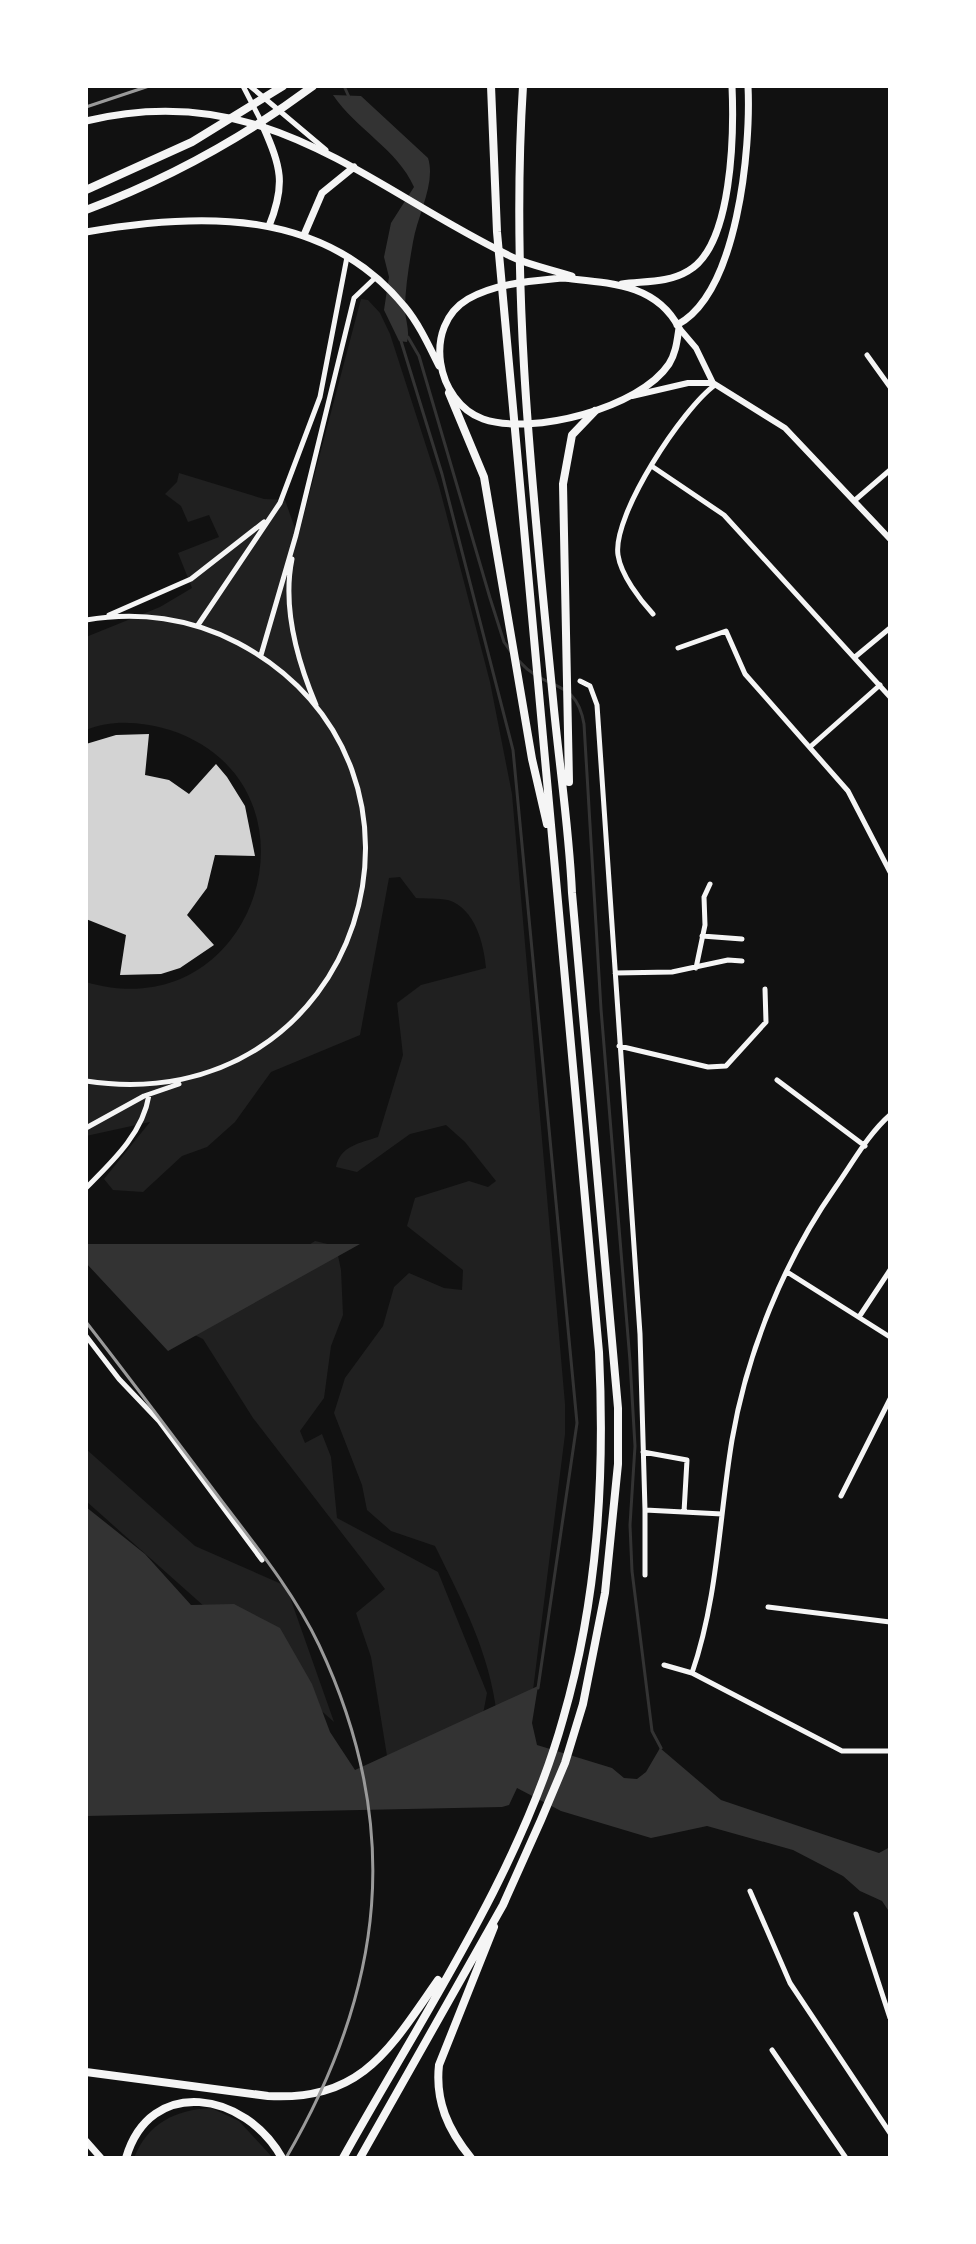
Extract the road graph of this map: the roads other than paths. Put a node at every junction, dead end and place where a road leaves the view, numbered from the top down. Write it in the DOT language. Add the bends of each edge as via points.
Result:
graph roads {
  1 [pos="243,86"];
  2 [pos="250,86"];
  3 [pos="283,86"];
  4 [pos="313,86"];
  5 [pos="491,86"];
  6 [pos="523,86"];
  7 [pos="732,86"];
  8 [pos="748,86"];
  9 [pos="86,121"];
  10 [pos="263,126"];
  11 [pos="326,150"];
  12 [pos="354,167"];
  13 [pos="86,190"];
  14 [pos="86,210"];
  15 [pos="269,226"];
  16 [pos="86,232"];
  17 [pos="304,235"];
  18 [pos="348,256"];
  19 [pos="376,277"];
  20 [pos="585,281"];
  21 [pos="617,285"];
  22 [pos="678,327"];
  23 [pos="330,351"];
  24 [pos="342,354"];
  25 [pos="867,355"];
  26 [pos="441,369"];
  27 [pos="714,384"];
  28 [pos="890,387"];
  29 [pos="449,393"];
  30 [pos="632,397"];
  31 [pos="595,411"];
  32 [pos="653,467"];
  33 [pos="890,470"];
  34 [pos="854,501"];
  35 [pos="270,516"];
  36 [pos="296,535"];
  37 [pos="890,539"];
  38 [pos="653,614"];
  39 [pos="105,617"];
  40 [pos="86,620"];
  41 [pos="198,625"];
  42 [pos="890,628"];
  43 [pos="678,648"];
  44 [pos="261,655"];
  45 [pos="855,657"];
  46 [pos="580,681"];
  47 [pos="880,685"];
  48 [pos="890,697"];
  49 [pos="317,710"];
  50 [pos="810,747"];
  51 [pos="569,822"];
  52 [pos="553,852"];
  53 [pos="890,872"];
  54 [pos="710,884"];
  55 [pos="702,936"];
  56 [pos="742,939"];
  57 [pos="742,961"];
  58 [pos="696,968"];
  59 [pos="615,973"];
  60 [pos="765,989"];
  61 [pos="619,1046"];
  62 [pos="777,1080"];
  63 [pos="86,1081"];
  64 [pos="188,1081"];
  65 [pos="149,1095"];
  66 [pos="890,1115"];
  67 [pos="86,1128"];
  68 [pos="865,1146"];
  69 [pos="86,1188"];
  70 [pos="890,1270"];
  71 [pos="787,1272"];
  72 [pos="859,1317"];
  73 [pos="86,1336"];
  74 [pos="890,1337"];
  75 [pos="890,1399"];
  76 [pos="643,1452"];
  77 [pos="841,1496"];
  78 [pos="645,1510"];
  79 [pos="684,1512"];
  80 [pos="722,1514"];
  81 [pos="262,1560"];
  82 [pos="645,1575"];
  83 [pos="768,1607"];
  84 [pos="890,1622"];
  85 [pos="664,1665"];
  86 [pos="692,1673"];
  87 [pos="890,1751"];
  88 [pos="750,1891"];
  89 [pos="503,1905"];
  90 [pos="856,1914"];
  91 [pos="466,1940"];
  92 [pos="890,2018"];
  93 [pos="772,2050"];
  94 [pos="89,2073"];
  95 [pos="890,2133"];
  96 [pos="86,2141"];
  97 [pos="101,2158"];
  98 [pos="126,2158"];
  99 [pos="282,2158"];
  100 [pos="343,2158"];
  101 [pos="360,2158"];
  102 [pos="471,2158"];
  103 [pos="846,2158"];
  1 -- 10 [label="street"];
  2 -- 11 [label="street"];
  3 -- 13 [label="highway" via="192,142"];
  4 -- 14 [label="highway" via="232,142"];
  5 -- 52 [label="highway" via="497,232"];
  6 -- 51 [label="highway" via="519,317 553,703"];
  7 -- 21 [label="main road" via="728,179 710,251 691,270 669,280"];
  8 -- 22 [label="main road" via="744,186 737,222 701,305"];
  9 -- 10 [label="main road" via="157,111"];
  10 -- 11 [label="main road"];
  10 -- 15 [label="main road" via="281,179"];
  11 -- 12 [label="main road"];
  12 -- 17 [label="main road" via="322,193"];
  12 -- 20 [label="main road" via="511,257"];
  15 -- 16 [label="main road" via="167,221"];
  15 -- 17 [label="main road"];
  17 -- 18 [label="main road"];
  18 -- 19 [label="main road"];
  18 -- 23 [label="street"];
  19 -- 24 [label="street" via="354,298"];
  19 -- 26 [label="main road" via="407,308"];
  20 -- 21 [label="main road"];
  20 -- 26 [label="main road" via="526,282 465,301 445,328"];
  21 -- 22 [label="main road" via="651,296 666,307"];
  22 -- 27 [label="street" via="696,348"];
  22 -- 30 [label="main road" via="669,363"];
  23 -- 24 [label="street"];
  23 -- 35 [label="street" via="320,397 280,503"];
  24 -- 36 [label="street"];
  25 -- 28 [label="street"];
  26 -- 29 [label="main road"];
  27 -- 30 [label="street" via="688,383"];
  27 -- 32 [label="street"];
  27 -- 34 [label="street" via="785,428"];
  29 -- 31 [label="main road" via="484,419 506,422"];
  29 -- 52 [label="highway" via="484,477"];
  30 -- 31 [label="main road"];
  31 -- 51 [label="highway" via="572,435 563,484"];
  32 -- 38 [label="street" via="623,517 618,556"];
  32 -- 45 [label="street" via="724,515"];
  33 -- 34 [label="street"];
  34 -- 37 [label="street"];
  35 -- 39 [label="street" via="191,579"];
  35 -- 41 [label="street"];
  36 -- 44 [label="street"];
  36 -- 49 [label="street" via="288,577 291,612 295,644"];
  39 -- 40 [label="street"];
  39 -- 41 [label="street"];
  41 -- 44 [label="street"];
  42 -- 45 [label="street"];
  43 -- 50 [label="street" via="726,631 745,674"];
  44 -- 49 [label="street"];
  45 -- 47 [label="street"];
  46 -- 59 [label="street" via="590,686 597,705"];
  47 -- 48 [label="street"];
  47 -- 50 [label="street"];
  49 -- 64 [label="street" via="341,748 357,789 365,833 365,878 350,935 307,1009 270,1042 231,1065"];
  50 -- 53 [label="street" via="848,791"];
  51 -- 89 [label="highway" via="613,1344 618,1464 605,1593 583,1704 565,1763"];
  52 -- 91 [label="highway" via="599,1352 601,1504 588,1615 563,1721 533,1801"];
  54 -- 55 [label="street"];
  55 -- 56 [label="street"];
  55 -- 58 [label="street"];
  57 -- 58 [label="street"];
  58 -- 59 [label="street"];
  59 -- 61 [label="street"];
  60 -- 61 [label="street" via="766,1022 726,1066 708,1067"];
  61 -- 76 [label="street"];
  62 -- 68 [label="street"];
  63 -- 64 [label="street" via="127,1087"];
  64 -- 65 [label="street"];
  65 -- 67 [label="street"];
  65 -- 69 [label="street" via="146,1117"];
  66 -- 68 [label="street"];
  68 -- 71 [label="street" via="803,1238"];
  70 -- 72 [label="street"];
  71 -- 72 [label="street"];
  71 -- 80 [label="street" via="739,1406"];
  72 -- 74 [label="street"];
  73 -- 81 [label="street" via="159,1421"];
  75 -- 77 [label="street"];
  76 -- 78 [label="street"];
  76 -- 79 [label="street" via="687,1460"];
  78 -- 79 [label="street"];
  78 -- 82 [label="street"];
  79 -- 80 [label="street"];
  80 -- 86 [label="street" via="707,1630"];
  83 -- 84 [label="street"];
  85 -- 86 [label="street"];
  86 -- 87 [label="street" via="842,1751"];
  88 -- 95 [label="street" via="790,1983"];
  89 -- 101 [label="highway"];
  89 -- 102 [label="highway" via="439,2065 444,2113"];
  90 -- 92 [label="street"];
  91 -- 94 [label="highway" via="382,2056 331,2091 268,2096"];
  91 -- 100 [label="highway"];
  93 -- 103 [label="street"];
  96 -- 97 [label="main road"];
  98 -- 99 [label="highway" via="134,2137 154,2116 188,2102 219,2104 252,2120"];
}
